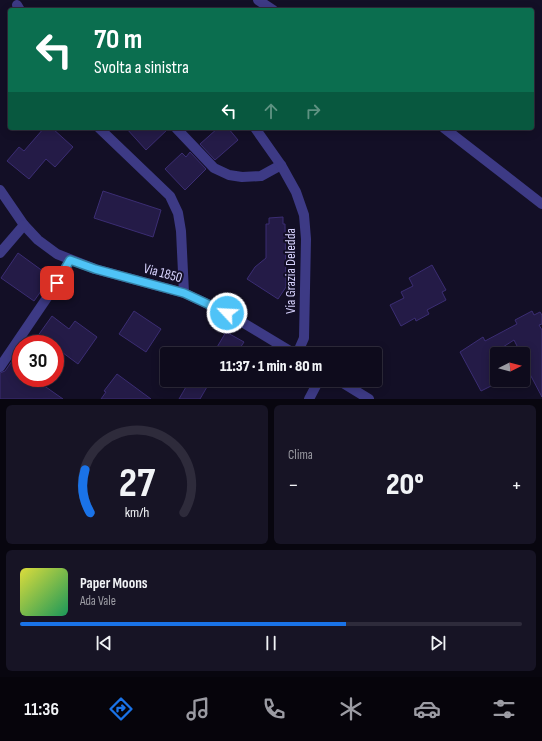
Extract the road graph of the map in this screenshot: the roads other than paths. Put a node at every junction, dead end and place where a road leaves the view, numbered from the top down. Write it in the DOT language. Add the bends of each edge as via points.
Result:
graph roads {
  1 [pos="258,0"];
  2 [pos="270,8"];
  3 [pos="101,130"];
  4 [pos="178,130"];
  5 [pos="256,130"];
  6 [pos="447,130"];
  7 [pos="281,165"];
  8 [pos="0,190"];
  9 [pos="542,204"];
  10 [pos="24,225"];
  11 [pos="0,253"];
  12 [pos="70,260"];
  13 [pos="184,293"];
  14 [pos="284,347"];
  15 [pos="300,347"];
  16 [pos="0,367"];
  17 [pos="315,387"];
  18 [pos="349,387"];
  19 [pos="309,399"];
  20 [pos="369,399"];
  1 -- 2 [label="street"];
  3 -- 13 [label="street" via="170,196 178,213 181,231"];
  4 -- 7 [label="street" via="214,168 229,175 261,176"];
  5 -- 7 [label="street, Via Grazia Deledda"];
  6 -- 9 [label="street"];
  7 -- 15 [label="street, Via Grazia Deledda" via="304,215 304,338"];
  8 -- 10 [label="street, Via 1850"];
  10 -- 11 [label="street"];
  10 -- 12 [label="street, Via 1850" via="38,240"];
  12 -- 13 [label="street, Via 1850"];
  12 -- 16 [label="street"];
  13 -- 14 [label="street, Via 1850" via="227,313"];
  17 -- 19 [label="street"];
  18 -- 20 [label="street"];
}
